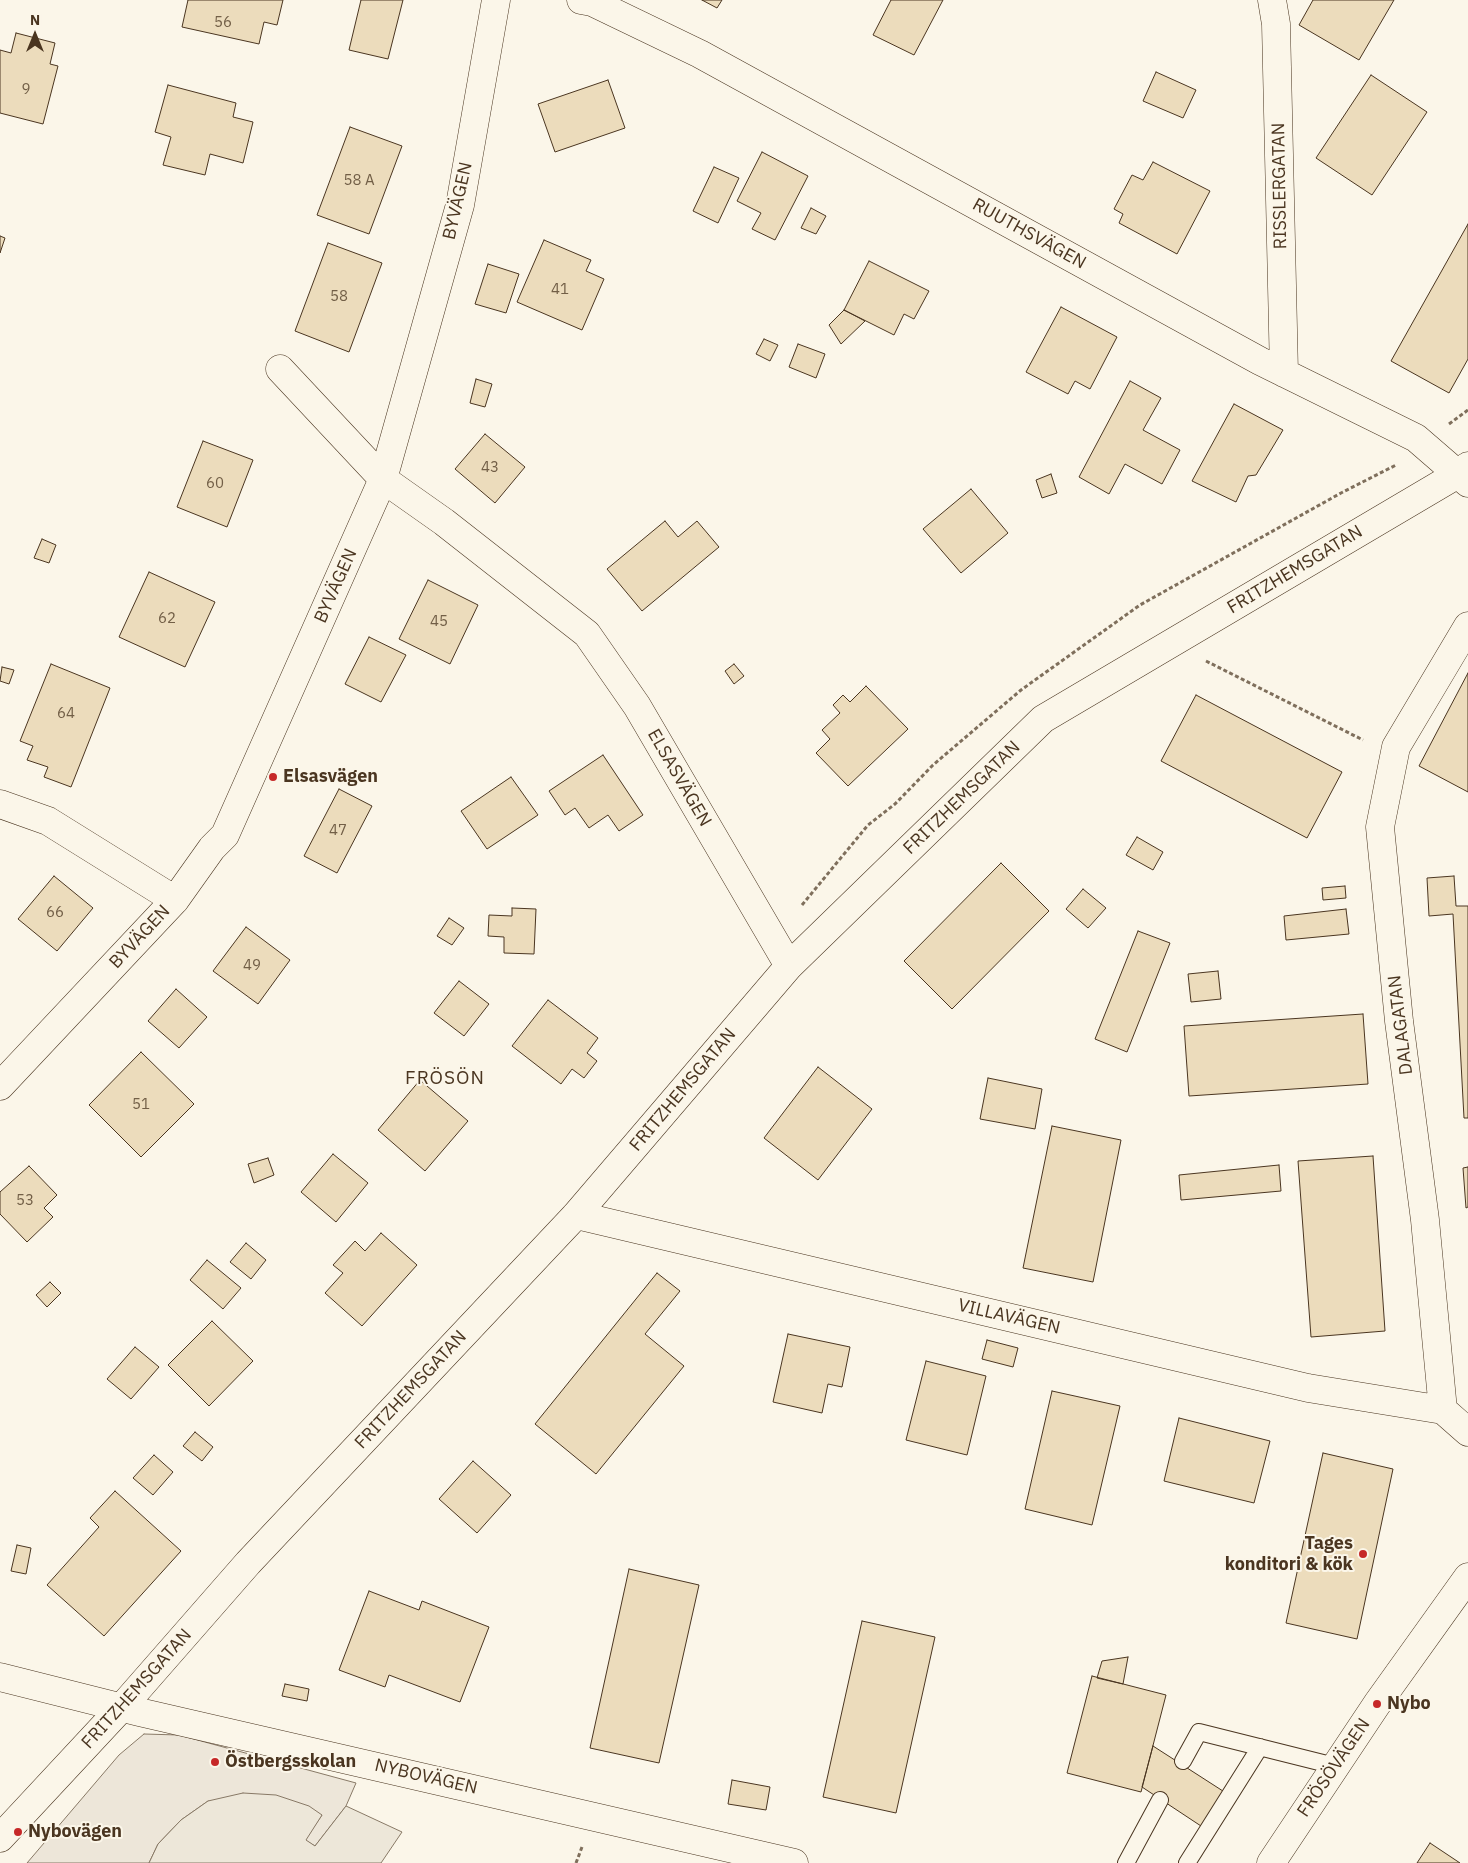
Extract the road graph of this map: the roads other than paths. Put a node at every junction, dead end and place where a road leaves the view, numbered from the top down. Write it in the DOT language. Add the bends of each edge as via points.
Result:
graph roads {
  1 [pos="496,0"];
  2 [pos="581,0"];
  3 [pos="1272,0"];
  4 [pos="280,368"];
  5 [pos="1284,373"];
  6 [pos="1465,474"];
  7 [pos="383,479"];
  8 [pos="1468,626"];
  9 [pos="0,804"];
  10 [pos="175,900"];
  11 [pos="788,966"];
  12 [pos="0,1086"];
  13 [pos="576,1216"];
  14 [pos="1443,1410"];
  15 [pos="1468,1432"];
  16 [pos="1468,1576"];
  17 [pos="0,1677"];
  18 [pos="122,1707"];
  19 [pos="1260,1747"];
  20 [pos="1183,1761"];
  21 [pos="1335,1766"];
  22 [pos="1160,1800"];
  23 [pos="0,1838"];
  24 [pos="794,1863"];
  25 [pos="1126,1863"];
  26 [pos="1187,1863"];
  27 [pos="1271,1863"];
  1 -- 7 [label="street, BYVÄGEN" via="460,205"];
  2 -- 5 [label="street, RUUTHSVÄGEN" via="592,2 700,54"];
  3 -- 5 [label="street, RISSLERGATAN" via="1276,24"];
  4 -- 7 [label="street, ELSASVÄGEN"];
  5 -- 6 [label="street, RUUTHSVÄGEN" via="1416,438"];
  6 -- 11 [label="street, FRITZHEMSGATAN" via="1043,719"];
  7 -- 10 [label="street, BYVÄGEN" via="225,835"];
  7 -- 11 [label="street, ELSASVÄGEN" via="444,522 587,634 637,706"];
  8 -- 14 [label="street, DALAGATAN" via="1396,747 1380,827 1399,1021 1425,1220"];
  9 -- 10 [label="street" via="48,822"];
  10 -- 12 [label="street, BYVÄGEN"];
  11 -- 13 [label="street, FRITZHEMSGATAN"];
  13 -- 14 [label="street, VILLAVÄGEN" via="1308,1388"];
  13 -- 18 [label="street, FRITZHEMSGATAN" via="248,1563"];
  14 -- 15 [label="street"];
  16 -- 21 [label="street, FRÖSÖVÄGEN"];
  17 -- 18 [label="street, NYBOVÄGEN"];
  18 -- 23 [label="street, FRITZHEMSGATAN"];
  18 -- 24 [label="street, NYBOVÄGEN"];
  19 -- 20 [label="lane" via="1199,1732"];
  19 -- 21 [label="lane"];
  19 -- 26 [label="lane"];
  21 -- 27 [label="street, FRÖSÖVÄGEN"];
  22 -- 25 [label="lane"];
}
